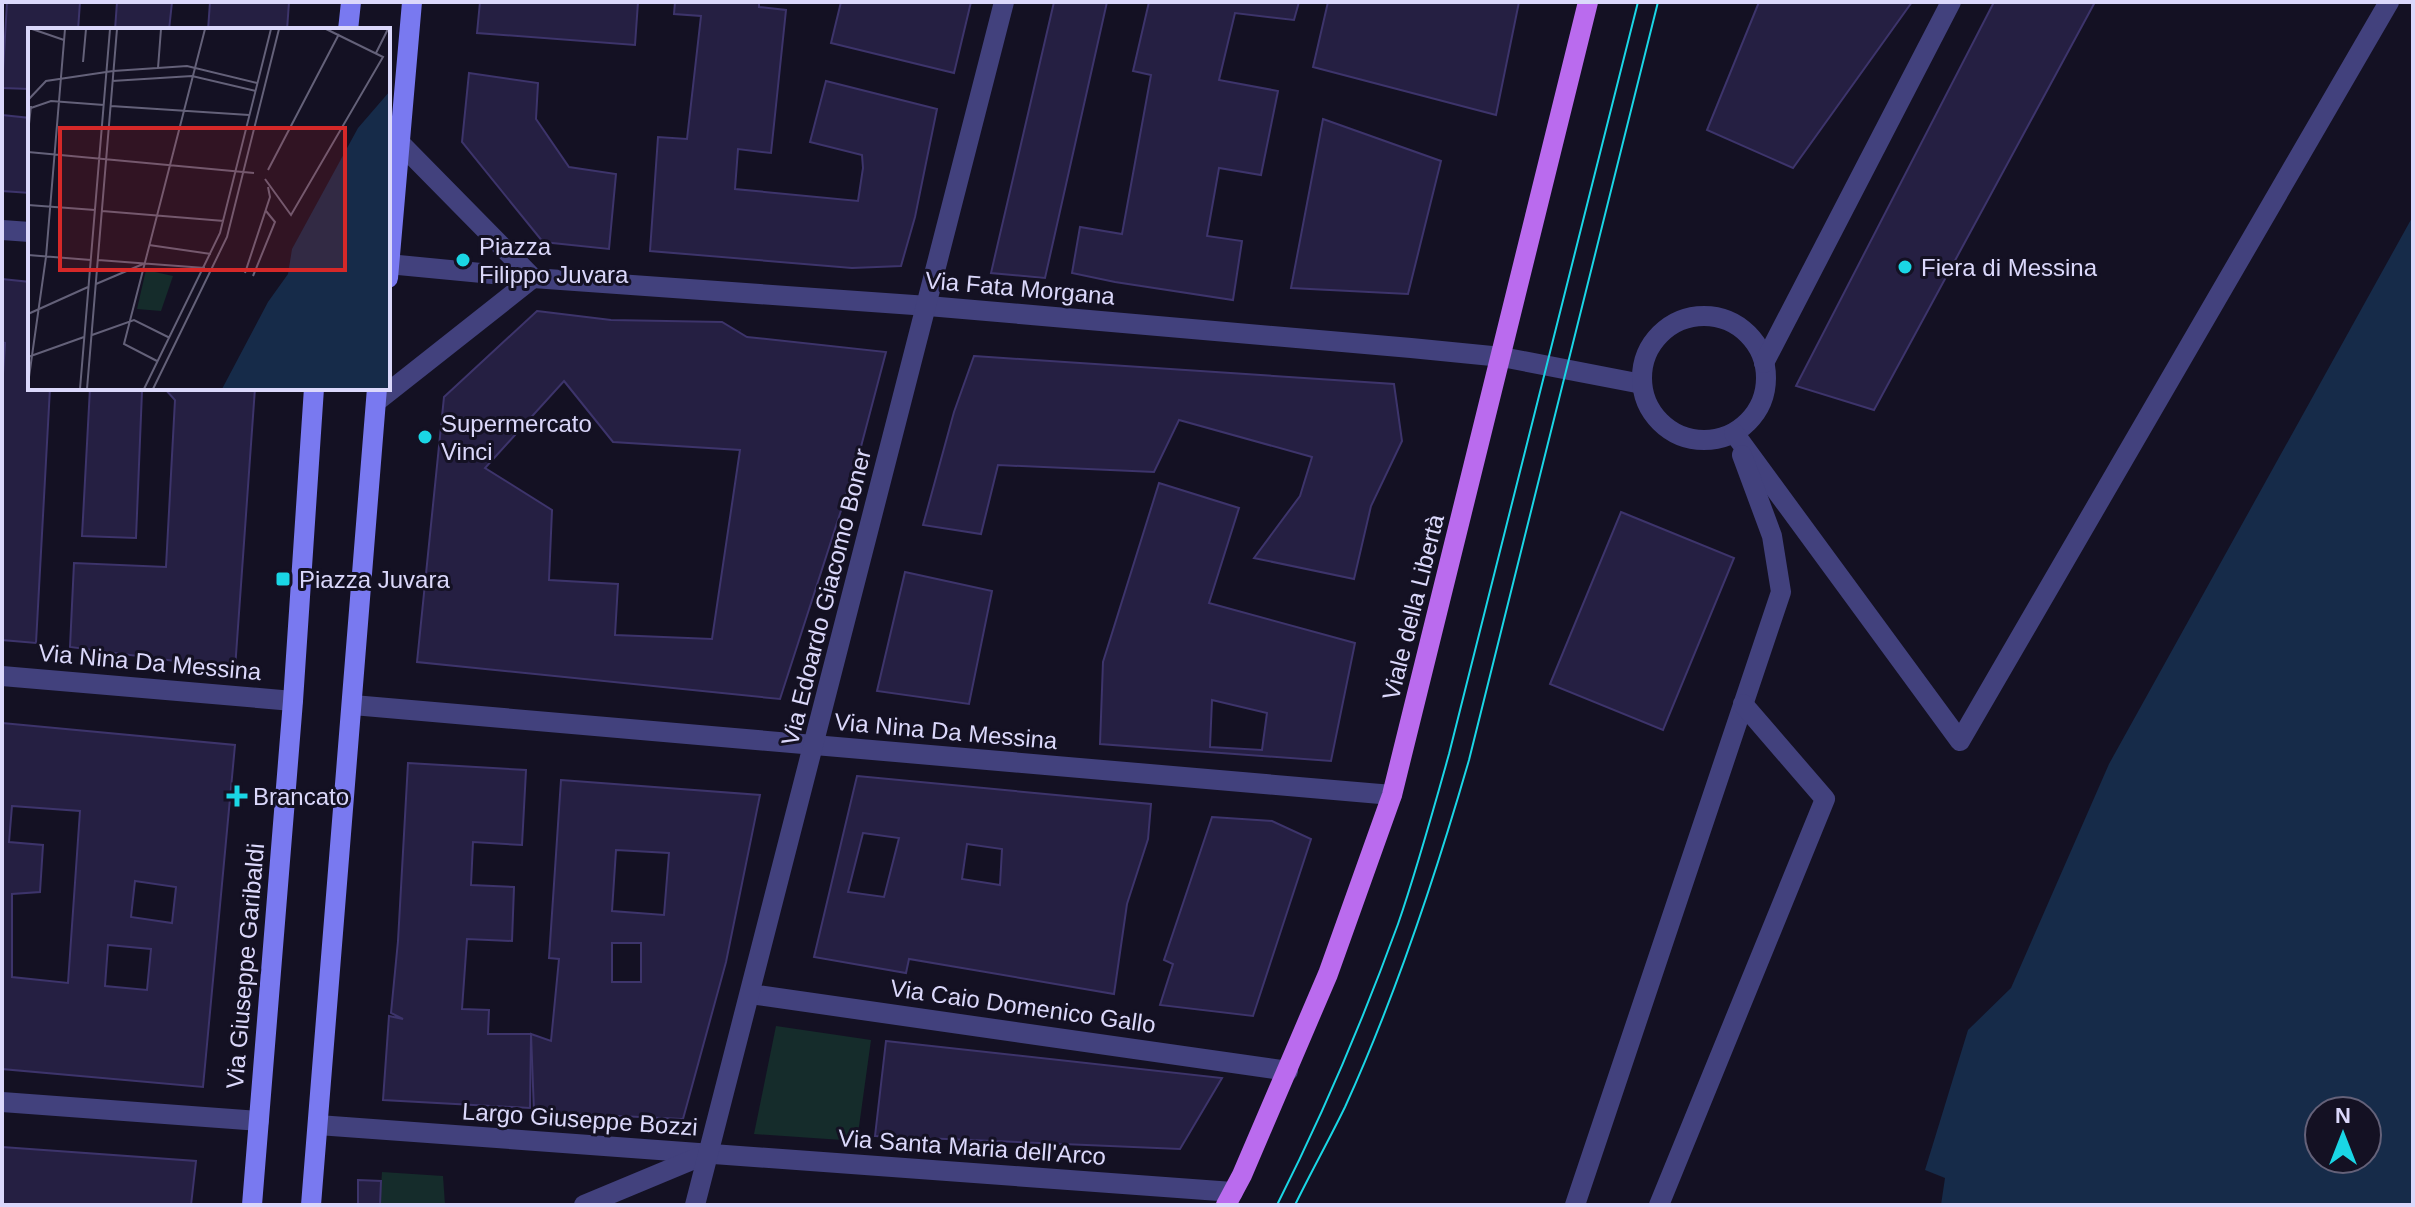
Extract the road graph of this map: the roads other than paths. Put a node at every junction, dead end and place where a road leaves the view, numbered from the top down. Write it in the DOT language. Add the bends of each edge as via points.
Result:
graph roads {
  1 [pos="351,2"];
  2 [pos="412,2"];
  3 [pos="1004,2"];
  4 [pos="1588,2"];
  5 [pos="1951,2"];
  6 [pos="2389,2"];
  7 [pos="348,28"];
  8 [pos="401,144"];
  9 [pos="2,230"];
  10 [pos="28,232"];
  11 [pos="390,249"];
  12 [pos="390,268"];
  13 [pos="533,278"];
  14 [pos="928,306"];
  15 [pos="1502,357"];
  16 [pos="1764,363"];
  17 [pos="1642,384"];
  18 [pos="390,385"];
  19 [pos="312,391"];
  20 [pos="377,395"];
  21 [pos="1734,433"];
  22 [pos="2,676"];
  23 [pos="293,701"];
  24 [pos="1743,704"];
  25 [pos="353,705"];
  26 [pos="814,746"];
  27 [pos="1392,795"];
  28 [pos="750,994"];
  29 [pos="1288,1071"];
  30 [pos="2,1102"];
  31 [pos="259,1121"];
  32 [pos="318,1125"];
  33 [pos="708,1154"];
  34 [pos="1230,1199"];
  35 [pos="252,1205"];
  36 [pos="311,1205"];
  37 [pos="584,1205"];
  38 [pos="695,1205"];
  39 [pos="1575,1205"];
  40 [pos="1659,1205"];
  1 -- 7 [label="main road"];
  2 -- 8 [label="main road"];
  3 -- 14 [label="street, Via Edoardo Giacomo Boner"];
  4 -- 15 [label="main road, Viale della Libertà"];
  5 -- 16 [label="street"];
  6 -- 21 [label="street" via="1960,741"];
  8 -- 11 [label="main road"];
  8 -- 13 [label="street"];
  9 -- 10 [label="street"];
  12 -- 13 [label="street, Via Fata Morgana"];
  13 -- 14 [label="street, Via Fata Morgana"];
  13 -- 18 [label="street"];
  14 -- 15 [label="street, Via Fata Morgana"];
  14 -- 26 [label="street, Via Edoardo Giacomo Boner"];
  15 -- 17 [label="street, Via Fata Morgana"];
  15 -- 27 [label="main road, Viale della Libertà"];
  16 -- 17 [label="street" via="1742,329 1704,316 1665,330 1652,345"];
  16 -- 21 [label="street" via="1767,384 1761,403"];
  17 -- 21 [label="street" via="1648,404 1675,433 1694,440"];
  19 -- 23 [label="main road, Via Giuseppe Garibaldi"];
  20 -- 25 [label="main road"];
  21 -- 24 [label="street" via="1772,536 1781,592"];
  22 -- 23 [label="street, Via Nina Da Messina"];
  23 -- 31 [label="main road, Via Giuseppe Garibaldi"];
  24 -- 39 [label="street"];
  24 -- 40 [label="street" via="1825,799"];
  25 -- 26 [label="street, Via Nina Da Messina"];
  25 -- 32 [label="main road"];
  26 -- 27 [label="street, Via Nina Da Messina"];
  26 -- 28 [label="street, Via Edoardo Giacomo Boner"];
  27 -- 29 [label="main road, Viale della Libertà"];
  28 -- 29 [label="street, Via Caio Domenico Gallo"];
  28 -- 33 [label="street, Via Edoardo Giacomo Boner"];
  29 -- 34 [label="main road, Viale della Libertà"];
  30 -- 31 [label="street"];
  31 -- 35 [label="main road, Via Giuseppe Garibaldi"];
  32 -- 33 [label="street, Largo Giuseppe Bozzi"];
  32 -- 36 [label="main road"];
  33 -- 34 [label="street, Via Santa Maria dell'Arco"];
  33 -- 37 [label="street, Largo Giuseppe Bozzi"];
  33 -- 38 [label="street, Via Edoardo Giacomo Boner"];
}
